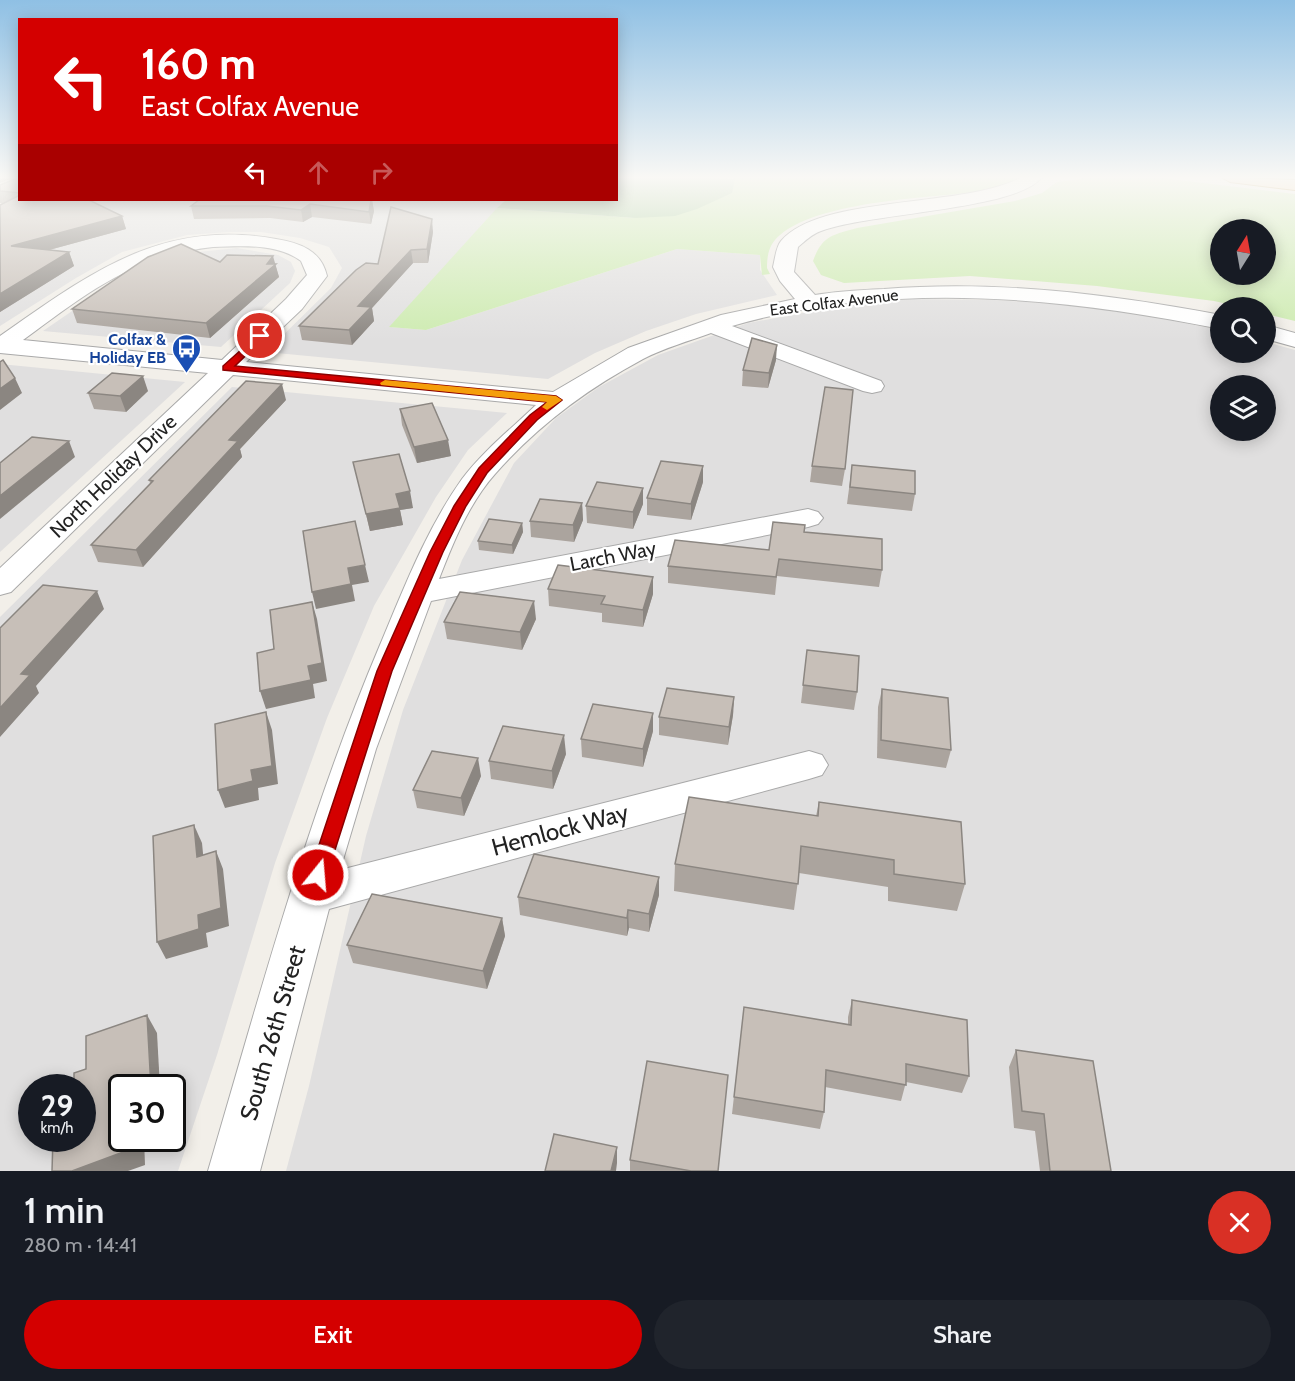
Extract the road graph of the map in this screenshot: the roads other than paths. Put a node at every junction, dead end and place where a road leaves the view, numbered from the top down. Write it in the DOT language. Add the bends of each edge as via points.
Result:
graph roads {
  1 [pos="804,232"];
  2 [pos="810,303"];
  3 [pos="1210,320"];
  4 [pos="710,325"];
  5 [pos="1276,335"];
  6 [pos="1295,340"];
  7 [pos="0,346"];
  8 [pos="226,368"];
  9 [pos="872,386"];
  10 [pos="556,400"];
  11 [pos="808,518"];
  12 [pos="0,585"];
  13 [pos="418,593"];
  14 [pos="809,765"];
  15 [pos="312,895"];
  16 [pos="234,1171"];
  1 -- 2 [label="street" via="782,256 783,268"];
  2 -- 3 [label="street, East Colfax Avenue" via="916,293 1016,293 1095,300"];
  2 -- 4 [label="street, East Colfax Avenue"];
  4 -- 9 [label="street"];
  4 -- 10 [label="street, East Colfax Avenue" via="639,351 598,371"];
  5 -- 6 [label="street"];
  7 -- 8 [label="street"];
  7 -- 8 [label="street, North Holiday Drive" via="114,268 156,252 242,241 289,247 306,254 315,263 317,276 311,286"];
  8 -- 10 [label="street"];
  8 -- 12 [label="street, North Holiday Drive"];
  10 -- 13 [label="street, East Colfax Avenue" via="534,417 483,471 460,506"];
  11 -- 13 [label="street, Larch Way"];
  13 -- 15 [label="street, South 26th Street" via="384,671"];
  14 -- 15 [label="street, Hemlock Way"];
  15 -- 16 [label="street, South 26th Street"];
}
